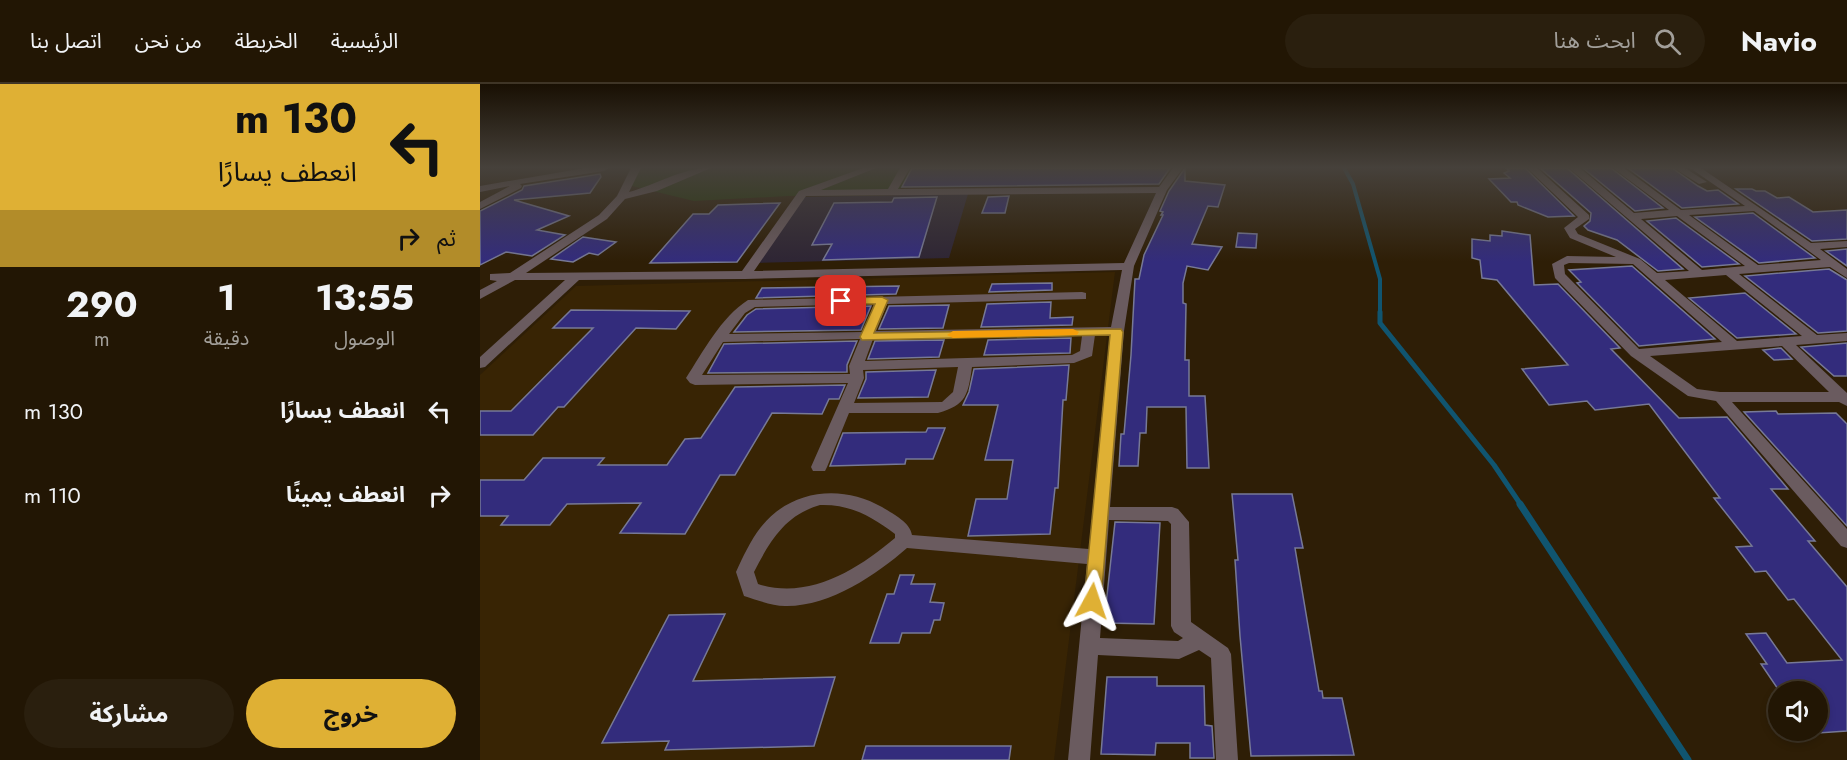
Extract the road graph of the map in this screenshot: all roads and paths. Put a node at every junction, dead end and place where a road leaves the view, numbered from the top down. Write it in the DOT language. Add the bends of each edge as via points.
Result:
graph roads {
  1 [pos="618,200"];
  2 [pos="798,200"];
  3 [pos="1158,200"];
  4 [pos="1566,200"];
  5 [pos="1612,200"];
  6 [pos="1661,200"];
  7 [pos="1729,200"];
  8 [pos="1743,200"];
  9 [pos="612,207"];
  10 [pos="1742,208"];
  11 [pos="1756,208"];
  12 [pos="1678,212"];
  13 [pos="1632,216"];
  14 [pos="1847,244"];
  15 [pos="1809,246"];
  16 [pos="1636,261"];
  17 [pos="1833,263"];
  18 [pos="1128,266"];
  19 [pos="1754,268"];
  20 [pos="1728,271"];
  21 [pos="1700,274"];
  22 [pos="1847,274"];
  23 [pos="745,275"];
  24 [pos="494,277"];
  25 [pos="575,277"];
  26 [pos="511,278"];
  27 [pos="1656,278"];
  28 [pos="480,285"];
  29 [pos="480,295"];
  30 [pos="1082,296"];
  31 [pos="882,300"];
  32 [pos="1089,332"];
  33 [pos="1117,332"];
  34 [pos="866,337"];
  35 [pos="1847,337"];
  36 [pos="719,338"];
  37 [pos="1813,339"];
  38 [pos="1784,341"];
  39 [pos="1734,346"];
  40 [pos="977,350"];
  41 [pos="1635,353"];
  42 [pos="480,364"];
  43 [pos="857,372"];
  44 [pos="1720,397"];
  45 [pos="1845,399"];
  46 [pos="845,408"];
  47 [pos="819,467"];
  48 [pos="1100,513"];
  49 [pos="904,541"];
  50 [pos="1847,541"];
  51 [pos="1096,556"];
  52 [pos="1200,640"];
  53 [pos="1088,646"];
  54 [pos="1079,760"];
  55 [pos="1227,760"];
  1 -- 9 [label="street"];
  2 -- 23 [label="street"];
  3 -- 18 [label="street"];
  4 -- 16 [label="street" via="1585,217 1569,228 1574,236"];
  5 -- 13 [label="street"];
  6 -- 12 [label="street"];
  7 -- 10 [label="street"];
  8 -- 11 [label="street"];
  9 -- 24 [label="street" via="589,216"];
  9 -- 26 [label="street" via="603,217"];
  10 -- 11 [label="street"];
  10 -- 12 [label="street"];
  11 -- 15 [label="street"];
  12 -- 13 [label="street"];
  12 -- 19 [label="street"];
  13 -- 21 [label="street"];
  14 -- 15 [label="street"];
  15 -- 17 [label="street"];
  16 -- 27 [label="street"];
  16 -- 41 [label="street" via="1567,259 1558,264 1557,270"];
  17 -- 19 [label="street"];
  17 -- 22 [label="street"];
  18 -- 23 [label="street"];
  18 -- 33 [label="street"];
  19 -- 20 [label="street"];
  20 -- 21 [label="street"];
  20 -- 37 [label="street"];
  21 -- 27 [label="street"];
  23 -- 25 [label="street"];
  24 -- 26 [label="street"];
  24 -- 28 [label="street"];
  25 -- 26 [label="street"];
  25 -- 42 [label="street"];
  26 -- 29 [label="street"];
  27 -- 39 [label="street"];
  30 -- 31 [label="street"];
  31 -- 34 [label="street"];
  31 -- 36 [label="street" via="752,303 741,310"];
  32 -- 33 [label="street"];
  32 -- 40 [label="street"];
  32 -- 40 [label="street" via="1087,353 1074,359"];
  33 -- 48 [label="street"];
  34 -- 36 [label="street"];
  34 -- 40 [label="street"];
  34 -- 43 [label="street"];
  35 -- 37 [label="street"];
  36 -- 43 [label="street" via="696,371 695,380"];
  37 -- 38 [label="street"];
  38 -- 39 [label="street"];
  38 -- 45 [label="street"];
  39 -- 41 [label="street"];
  40 -- 43 [label="street"];
  40 -- 46 [label="street" via="959,396 950,405"];
  41 -- 44 [label="street" via="1689,391"];
  43 -- 46 [label="street"];
  44 -- 45 [label="street"];
  44 -- 50 [label="street"];
  46 -- 47 [label="street"];
  48 -- 51 [label="street"];
  48 -- 52 [label="street" via="1172,514 1180,522 1182,626"];
  49 -- 49 [label="street" via="903,531 865,504 812,499 772,525 745,572 751,590 774,598 792,598 860,574"];
  49 -- 51 [label="street"];
  51 -- 53 [label="street"];
  52 -- 53 [label="street" via="1179,650"];
  52 -- 55 [label="street" via="1221,654"];
  53 -- 54 [label="street"];
}
